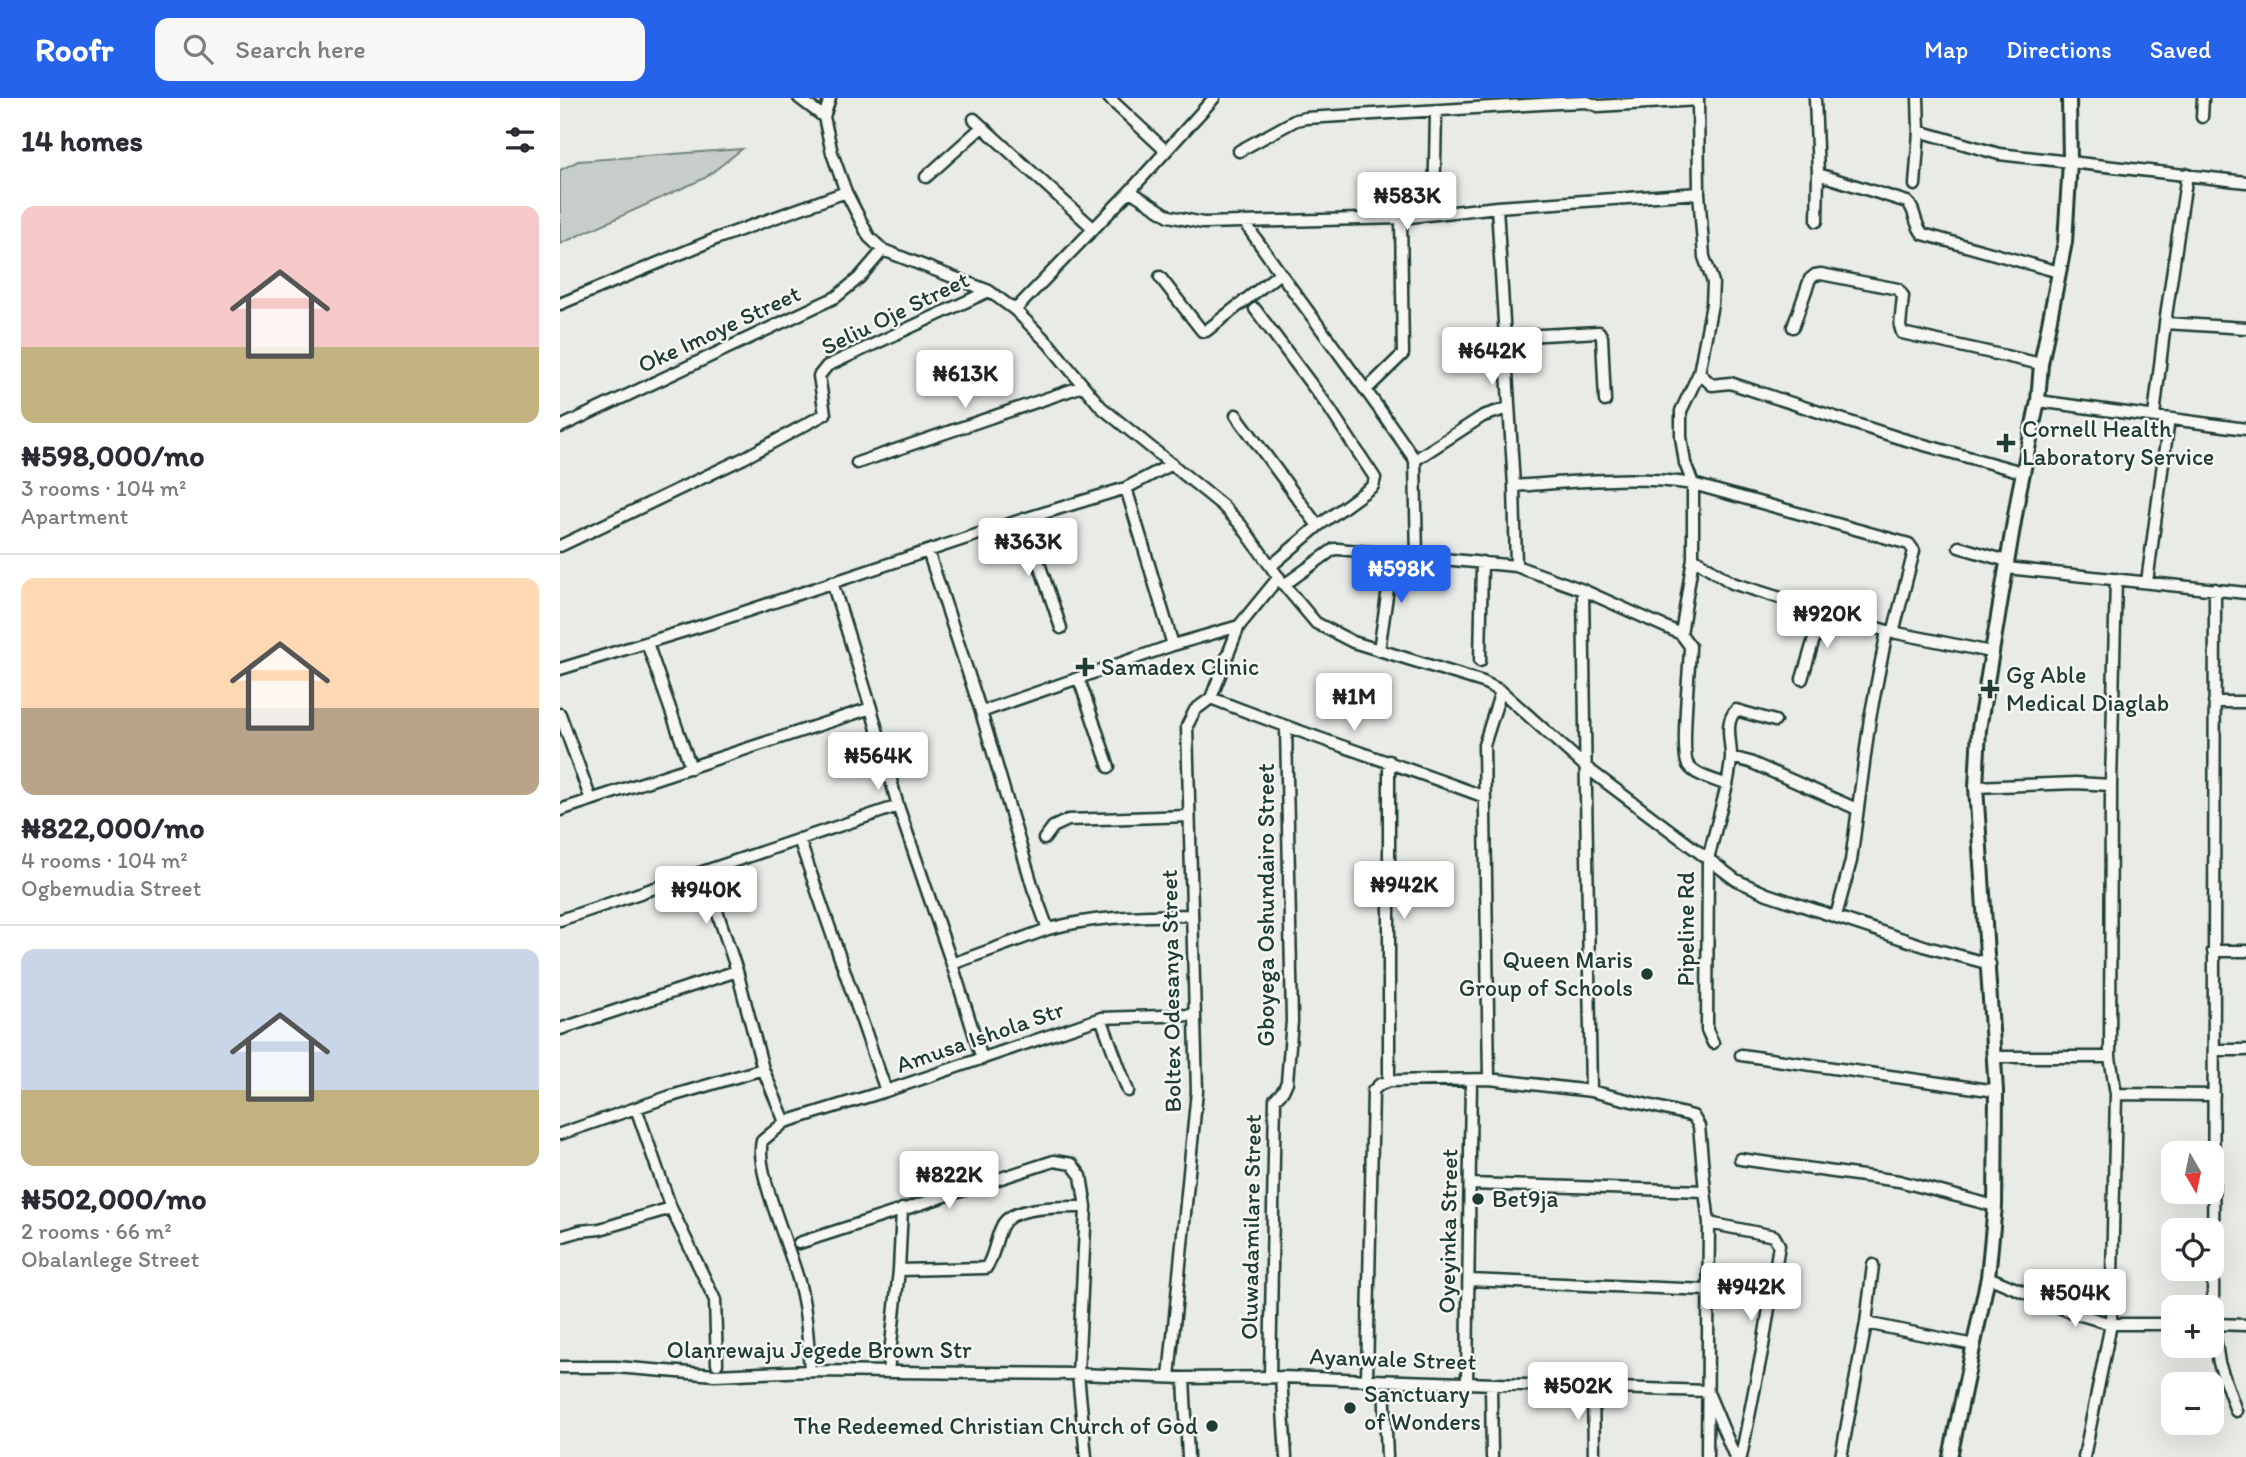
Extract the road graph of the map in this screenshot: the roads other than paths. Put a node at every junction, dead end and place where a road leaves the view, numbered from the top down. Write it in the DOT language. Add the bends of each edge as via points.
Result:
graph roads {
  1 [pos="799,98"];
  2 [pos="830,98"];
  3 [pos="1109,98"];
  4 [pos="1213,98"];
  5 [pos="1458,98"];
  6 [pos="1815,98"];
  7 [pos="1917,98"];
  8 [pos="2069,98"];
  9 [pos="2203,98"];
  10 [pos="1698,99"];
  11 [pos="1559,100"];
  12 [pos="1459,110"];
  13 [pos="1436,111"];
  14 [pos="824,117"];
  15 [pos="2202,117"];
  16 [pos="1919,131"];
  17 [pos="1166,151"];
  18 [pos="1239,151"];
  19 [pos="2070,162"];
  20 [pos="1818,174"];
  21 [pos="2187,174"];
  22 [pos="926,177"];
  23 [pos="2246,183"];
  24 [pos="1915,185"];
  25 [pos="1130,191"];
  26 [pos="845,192"];
  27 [pos="1699,193"];
  28 [pos="1497,206"];
  29 [pos="1434,214"];
  30 [pos="1401,218"];
  31 [pos="1816,222"];
  32 [pos="1245,223"];
  33 [pos="1093,228"];
  34 [pos="883,250"];
  35 [pos="2059,272"];
  36 [pos="1280,273"];
  37 [pos="1160,277"];
  38 [pos="989,291"];
  39 [pos="560,304"];
  40 [pos="1255,309"];
  41 [pos="1015,310"];
  42 [pos="2165,323"];
  43 [pos="1793,327"];
  44 [pos="2246,328"];
  45 [pos="1504,337"];
  46 [pos="2041,364"];
  47 [pos="1699,373"];
  48 [pos="1083,386"];
  49 [pos="1367,389"];
  50 [pos="1605,401"];
  51 [pos="2038,401"];
  52 [pos="1508,408"];
  53 [pos="1236,415"];
  54 [pos="2154,416"];
  55 [pos="2169,419"];
  56 [pos="560,427"];
  57 [pos="2246,429"];
  58 [pos="1415,460"];
  59 [pos="857,463"];
  60 [pos="1172,464"];
  61 [pos="2022,472"];
  62 [pos="1693,484"];
  63 [pos="1514,486"];
  64 [pos="1126,488"];
  65 [pos="1024,519"];
  66 [pos="1318,526"];
  67 [pos="560,545"];
  68 [pos="1959,547"];
  69 [pos="928,551"];
  70 [pos="1393,555"];
  71 [pos="1417,558"];
  72 [pos="1693,558"];
  73 [pos="1482,562"];
  74 [pos="2007,564"];
  75 [pos="1270,566"];
  76 [pos="1516,566"];
  77 [pos="2116,579"];
  78 [pos="1281,581"];
  79 [pos="832,582"];
  80 [pos="2147,582"];
  81 [pos="2215,589"];
  82 [pos="1583,590"];
  83 [pos="2246,590"];
  84 [pos="1822,612"];
  85 [pos="1239,626"];
  86 [pos="1061,628"];
  87 [pos="1890,632"];
  88 [pos="1681,635"];
  89 [pos="646,643"];
  90 [pos="1173,645"];
  91 [pos="1378,650"];
  92 [pos="1992,652"];
  93 [pos="1480,661"];
  94 [pos="560,669"];
  95 [pos="1079,679"];
  96 [pos="1802,679"];
  97 [pos="1502,691"];
  98 [pos="1211,698"];
  99 [pos="2214,702"];
  100 [pos="2246,702"];
  101 [pos="871,708"];
  102 [pos="981,712"];
  103 [pos="560,714"];
  104 [pos="1775,721"];
  105 [pos="1286,727"];
  106 [pos="1731,757"];
  107 [pos="1389,761"];
  108 [pos="1109,767"];
  109 [pos="691,768"];
  110 [pos="1587,768"];
  111 [pos="1727,785"];
  112 [pos="2111,785"];
  113 [pos="1976,788"];
  114 [pos="1485,797"];
  115 [pos="591,800"];
  116 [pos="898,806"];
  117 [pos="1857,809"];
  118 [pos="560,810"];
  119 [pos="1189,816"];
  120 [pos="799,839"];
  121 [pos="1044,839"];
  122 [pos="1708,859"];
  123 [pos="704,872"];
  124 [pos="1192,915"];
  125 [pos="1836,916"];
  126 [pos="560,920"];
  127 [pos="1048,929"];
  128 [pos="2213,951"];
  129 [pos="2246,951"];
  130 [pos="952,964"];
  131 [pos="1990,964"];
  132 [pos="737,971"];
  133 [pos="1193,1015"];
  134 [pos="1101,1018"];
  135 [pos="560,1029"];
  136 [pos="1713,1042"];
  137 [pos="2214,1050"];
  138 [pos="2246,1050"];
  139 [pos="1741,1055"];
  140 [pos="1994,1058"];
  141 [pos="2110,1058"];
  142 [pos="982,1059"];
  143 [pos="763,1069"];
  144 [pos="1489,1079"];
  145 [pos="1471,1080"];
  146 [pos="1389,1081"];
  147 [pos="1287,1082"];
  148 [pos="886,1091"];
  149 [pos="1128,1091"];
  150 [pos="1591,1091"];
  151 [pos="1997,1091"];
  152 [pos="2116,1094"];
  153 [pos="2214,1094"];
  154 [pos="636,1108"];
  155 [pos="785,1122"];
  156 [pos="560,1134"];
  157 [pos="1740,1159"];
  158 [pos="1471,1184"];
  159 [pos="1705,1191"];
  160 [pos="1996,1206"];
  161 [pos="1086,1207"];
  162 [pos="671,1208"];
  163 [pos="902,1209"];
  164 [pos="1709,1223"];
  165 [pos="560,1237"];
  166 [pos="799,1243"];
  167 [pos="1873,1265"];
  168 [pos="899,1270"];
  169 [pos="1988,1277"];
  170 [pos="1469,1280"];
  171 [pos="1708,1290"];
  172 [pos="2212,1295"];
  173 [pos="1866,1324"];
  174 [pos="2110,1324"];
  175 [pos="2161,1324"];
  176 [pos="2224,1324"];
  177 [pos="2246,1325"];
  178 [pos="1974,1345"];
  179 [pos="2218,1358"];
  180 [pos="717,1364"];
  181 [pos="560,1367"];
  182 [pos="810,1371"];
  183 [pos="888,1371"];
  184 [pos="1078,1374"];
  185 [pos="1169,1377"];
  186 [pos="1270,1377"];
  187 [pos="1281,1377"];
  188 [pos="1184,1378"];
  189 [pos="1367,1379"];
  190 [pos="1384,1381"];
  191 [pos="1468,1383"];
  192 [pos="1491,1384"];
  193 [pos="1593,1387"];
  194 [pos="1707,1391"];
  195 [pos="2236,1411"];
  196 [pos="1086,1457"];
  197 [pos="1188,1457"];
  198 [pos="1286,1457"];
  199 [pos="1387,1457"];
  200 [pos="1492,1457"];
  201 [pos="1594,1457"];
  202 [pos="1707,1457"];
  203 [pos="1735,1457"];
  204 [pos="1741,1457"];
  205 [pos="1841,1457"];
  206 [pos="1950,1457"];
  207 [pos="2084,1457"];
  1 -- 14 [label="street"];
  2 -- 14 [label="street"];
  3 -- 17 [label="street"];
  4 -- 17 [label="street"];
  5 -- 12 [label="street"];
  6 -- 20 [label="street"];
  7 -- 16 [label="street"];
  8 -- 19 [label="main road"];
  9 -- 15 [label="street"];
  10 -- 11 [label="street" via="1598,106"];
  10 -- 27 [label="street"];
  11 -- 12 [label="street"];
  12 -- 13 [label="street"];
  13 -- 18 [label="street" via="1296,120"];
  13 -- 29 [label="street"];
  14 -- 26 [label="street"];
  16 -- 19 [label="street" via="1998,154"];
  16 -- 24 [label="street"];
  17 -- 25 [label="street"];
  19 -- 21 [label="street"];
  19 -- 35 [label="main road"];
  20 -- 31 [label="street"];
  20 -- 35 [label="street" via="1907,201 1923,233"];
  21 -- 23 [label="street"];
  21 -- 42 [label="street"];
  22 -- 33 [label="street" via="978,123"];
  25 -- 32 [label="street" via="1185,221"];
  25 -- 33 [label="street"];
  26 -- 34 [label="street" via="869,237"];
  26 -- 39 [label="street" via="718,238"];
  27 -- 28 [label="street"];
  27 -- 47 [label="street" via="1704,257 1713,282"];
  28 -- 29 [label="street"];
  28 -- 45 [label="street"];
  29 -- 30 [label="street"];
  30 -- 32 [label="street"];
  30 -- 49 [label="street" via="1403,354"];
  32 -- 36 [label="street"];
  33 -- 41 [label="street"];
  34 -- 38 [label="street"];
  34 -- 56 [label="street, Oke Imoye Street" via="836,297"];
  35 -- 46 [label="main road"];
  36 -- 37 [label="street" via="1206,331"];
  36 -- 49 [label="street"];
  38 -- 41 [label="street"];
  38 -- 67 [label="street, Seliu Oje Street" via="827,366 818,376 825,414 744,458"];
  40 -- 66 [label="street" via="1375,478 1373,486"];
  41 -- 48 [label="street"];
  42 -- 44 [label="street"];
  42 -- 54 [label="street"];
  43 -- 46 [label="street" via="1810,279 1821,274 1898,289 1903,296 1902,333"];
  45 -- 50 [label="street" via="1599,332"];
  45 -- 52 [label="street"];
  46 -- 51 [label="main road"];
  47 -- 61 [label="street" via="1712,386 1730,383"];
  47 -- 62 [label="street" via="1681,411 1685,463"];
  48 -- 59 [label="street"];
  48 -- 60 [label="street" via="1101,407"];
  49 -- 58 [label="street"];
  51 -- 54 [label="street"];
  51 -- 61 [label="main road"];
  52 -- 58 [label="street" via="1483,416"];
  52 -- 63 [label="street"];
  53 -- 66 [label="street"];
  54 -- 55 [label="street"];
  55 -- 57 [label="street"];
  55 -- 80 [label="street"];
  58 -- 71 [label="street"];
  60 -- 64 [label="street"];
  60 -- 75 [label="street" via="1223,506"];
  61 -- 74 [label="main road"];
  62 -- 63 [label="street" via="1632,479"];
  62 -- 72 [label="street"];
  62 -- 87 [label="street" via="1912,545"];
  63 -- 76 [label="street"];
  64 -- 65 [label="street"];
  64 -- 90 [label="street"];
  65 -- 69 [label="street"];
  65 -- 86 [label="street"];
  66 -- 75 [label="street"];
  68 -- 74 [label="street"];
  69 -- 79 [label="street"];
  69 -- 102 [label="street"];
  70 -- 71 [label="street"];
  70 -- 78 [label="street" via="1334,550"];
  70 -- 91 [label="street"];
  71 -- 73 [label="street"];
  72 -- 84 [label="street" via="1732,583"];
  72 -- 88 [label="street"];
  73 -- 76 [label="street"];
  73 -- 93 [label="street"];
  74 -- 77 [label="street"];
  74 -- 92 [label="main road"];
  75 -- 78 [label="street"];
  76 -- 82 [label="street"];
  77 -- 80 [label="street"];
  77 -- 112 [label="street"];
  78 -- 85 [label="street"];
  78 -- 91 [label="street" via="1316,623"];
  79 -- 89 [label="street"];
  79 -- 101 [label="street"];
  80 -- 81 [label="street"];
  81 -- 83 [label="street"];
  81 -- 99 [label="street"];
  82 -- 88 [label="street"];
  82 -- 110 [label="street"];
  84 -- 87 [label="street"];
  84 -- 96 [label="street"];
  85 -- 90 [label="street"];
  85 -- 98 [label="street"];
  87 -- 92 [label="street"];
  87 -- 117 [label="street" via="1870,718"];
  88 -- 111 [label="street" via="1690,646 1686,761 1693,771"];
  89 -- 94 [label="street"];
  89 -- 109 [label="street"];
  90 -- 95 [label="street"];
  91 -- 97 [label="street"];
  92 -- 113 [label="main road" via="1979,729"];
  95 -- 102 [label="street"];
  95 -- 108 [label="street"];
  97 -- 110 [label="street"];
  97 -- 114 [label="street" via="1484,745"];
  98 -- 105 [label="street"];
  98 -- 119 [label="street, Boltex Odesanya Street" via="1195,709 1187,726"];
  99 -- 100 [label="street"];
  99 -- 128 [label="street"];
  101 -- 109 [label="street"];
  101 -- 116 [label="street"];
  102 -- 127 [label="street"];
  103 -- 115 [label="street"];
  104 -- 106 [label="street, Pipeline Rd" via="1736,710 1728,735"];
  105 -- 107 [label="street"];
  105 -- 147 [label="street, Gboyega Oshundairo Street" via="1292,1021"];
  106 -- 111 [label="street, Pipeline Rd"];
  106 -- 117 [label="street"];
  107 -- 114 [label="street"];
  107 -- 146 [label="street"];
  109 -- 115 [label="street"];
  110 -- 122 [label="street"];
  110 -- 150 [label="street"];
  111 -- 122 [label="street, Pipeline Rd"];
  112 -- 113 [label="street"];
  112 -- 141 [label="street"];
  113 -- 131 [label="main road"];
  114 -- 144 [label="street"];
  115 -- 118 [label="street"];
  116 -- 120 [label="street"];
  116 -- 130 [label="street"];
  117 -- 125 [label="street" via="1851,861"];
  119 -- 121 [label="street" via="1068,820"];
  119 -- 124 [label="street, Boltex Odesanya Street"];
  120 -- 123 [label="street"];
  120 -- 148 [label="street"];
  122 -- 125 [label="street" via="1767,894"];
  122 -- 136 [label="street, Pipeline Rd" via="1707,1030"];
  123 -- 126 [label="street"];
  123 -- 132 [label="street"];
  124 -- 127 [label="street" via="1080,920"];
  124 -- 133 [label="street, Boltex Odesanya Street"];
  125 -- 131 [label="street"];
  127 -- 130 [label="street"];
  128 -- 129 [label="street"];
  128 -- 137 [label="street"];
  130 -- 142 [label="street"];
  131 -- 140 [label="main road"];
  132 -- 135 [label="street"];
  132 -- 143 [label="street"];
  133 -- 134 [label="street, Amusa Ishola Str"];
  133 -- 185 [label="street, Boltex Odesanya Street" via="1197,1091"];
  134 -- 142 [label="street, Amusa Ishola Str"];
  134 -- 149 [label="street"];
  137 -- 138 [label="street"];
  137 -- 153 [label="street"];
  139 -- 151 [label="street"];
  140 -- 141 [label="street"];
  140 -- 151 [label="main road"];
  141 -- 152 [label="street"];
  142 -- 148 [label="street, Amusa Ishola Str"];
  143 -- 154 [label="street"];
  143 -- 155 [label="street"];
  144 -- 145 [label="street"];
  144 -- 150 [label="street"];
  145 -- 146 [label="street"];
  145 -- 158 [label="street, Oyeyinka Street"];
  146 -- 189 [label="street" via="1373,1091"];
  147 -- 186 [label="street, Oluwadamilare Street" via="1275,1099"];
  148 -- 155 [label="street, Amusa Ishola Str"];
  150 -- 159 [label="street" via="1693,1116 1699,1126"];
  151 -- 160 [label="main road"];
  152 -- 153 [label="street"];
  152 -- 174 [label="street"];
  153 -- 172 [label="street"];
  154 -- 156 [label="street"];
  154 -- 162 [label="street"];
  155 -- 182 [label="street" via="762,1141 760,1149 800,1286"];
  157 -- 160 [label="street" via="1899,1181"];
  158 -- 159 [label="street"];
  158 -- 170 [label="street, Oyeyinka Street"];
  159 -- 164 [label="street"];
  160 -- 169 [label="main road"];
  161 -- 163 [label="street" via="1077,1169 1055,1161"];
  161 -- 168 [label="street" via="1037,1208 1007,1219 986,1268"];
  161 -- 184 [label="street"];
  162 -- 165 [label="street"];
  162 -- 180 [label="street" via="715,1300"];
  163 -- 166 [label="street"];
  163 -- 168 [label="street"];
  164 -- 171 [label="street"];
  164 -- 204 [label="street" via="1774,1236 1779,1245"];
  167 -- 173 [label="street"];
  168 -- 183 [label="street"];
  169 -- 174 [label="street"];
  169 -- 178 [label="main road"];
  170 -- 171 [label="street"];
  170 -- 191 [label="street, Oyeyinka Street"];
  171 -- 194 [label="street"];
  173 -- 178 [label="street"];
  173 -- 205 [label="street"];
  174 -- 175 [label="street"];
  174 -- 207 [label="street"];
  176 -- 177 [label="street"];
  178 -- 206 [label="main road"];
  179 -- 195 [label="street"];
  181 -- 182 [label="street, Olanrewaju Jegede Brown Str" via="715,1375"];
  182 -- 183 [label="street, Olanrewaju Jegede Brown Str"];
  183 -- 184 [label="street, Olanrewaju Jegede Brown Str"];
  184 -- 185 [label="street, Ayanwale Street"];
  184 -- 196 [label="street"];
  185 -- 188 [label="street, Ayanwale Street"];
  186 -- 187 [label="street, Ayanwale Street"];
  186 -- 188 [label="street, Ayanwale Street"];
  187 -- 189 [label="street, Ayanwale Street"];
  187 -- 198 [label="street"];
  188 -- 197 [label="street"];
  189 -- 190 [label="street, Ayanwale Street"];
  190 -- 191 [label="street, Ayanwale Street"];
  190 -- 199 [label="street"];
  191 -- 192 [label="street, Ayanwale Street"];
  192 -- 193 [label="street, Ayanwale Street"];
  192 -- 200 [label="street"];
  193 -- 194 [label="street, Ayanwale Street"];
  193 -- 201 [label="street"];
  194 -- 202 [label="street"];
  194 -- 203 [label="street"];
}
